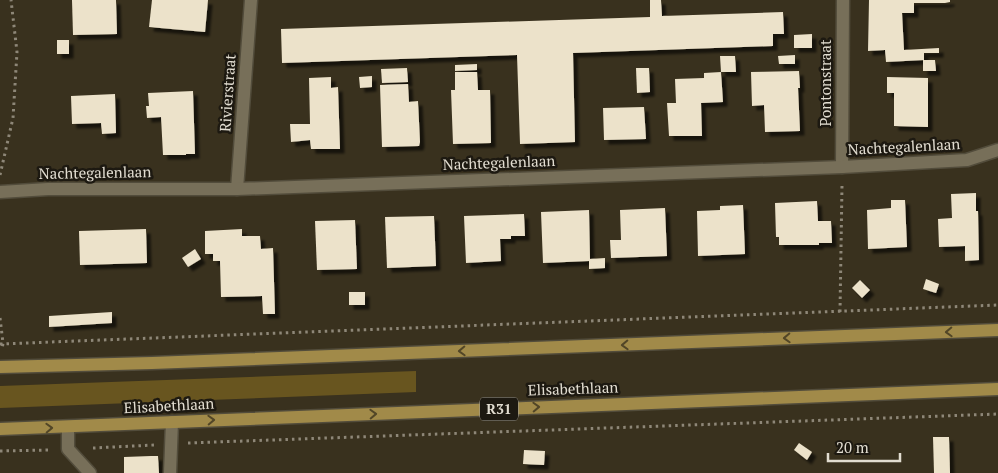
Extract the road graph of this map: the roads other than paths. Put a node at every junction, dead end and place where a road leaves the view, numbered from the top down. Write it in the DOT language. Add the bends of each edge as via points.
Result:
graph roads {
  1 [pos="251,0"];
  2 [pos="843,0"];
  3 [pos="998,150"];
  4 [pos="842,167"];
  5 [pos="237,189"];
  6 [pos="0,192"];
  7 [pos="998,330"];
  8 [pos="0,367"];
  9 [pos="998,389"];
  10 [pos="172,422"];
  11 [pos="68,427"];
  12 [pos="0,429"];
  13 [pos="90,473"];
  14 [pos="170,473"];
  1 -- 5 [label="street, Rivierstraat"];
  2 -- 4 [label="street, Pontonstraat"];
  3 -- 4 [label="street, Nachtegalenlaan" via="967,160"];
  4 -- 5 [label="street, Nachtegalenlaan"];
  5 -- 6 [label="street, Nachtegalenlaan"];
  7 -- 8 [label="main road, one-way"];
  10 -- 9 [label="main road, Elisabethlaan / R31, one-way"];
  10 -- 11 [label="main road, Elisabethlaan / R31"];
  10 -- 14 [label="street"];
  12 -- 11 [label="main road, Elisabethlaan / R31, one-way"];
  11 -- 13 [label="street" via="68,449"];
}
